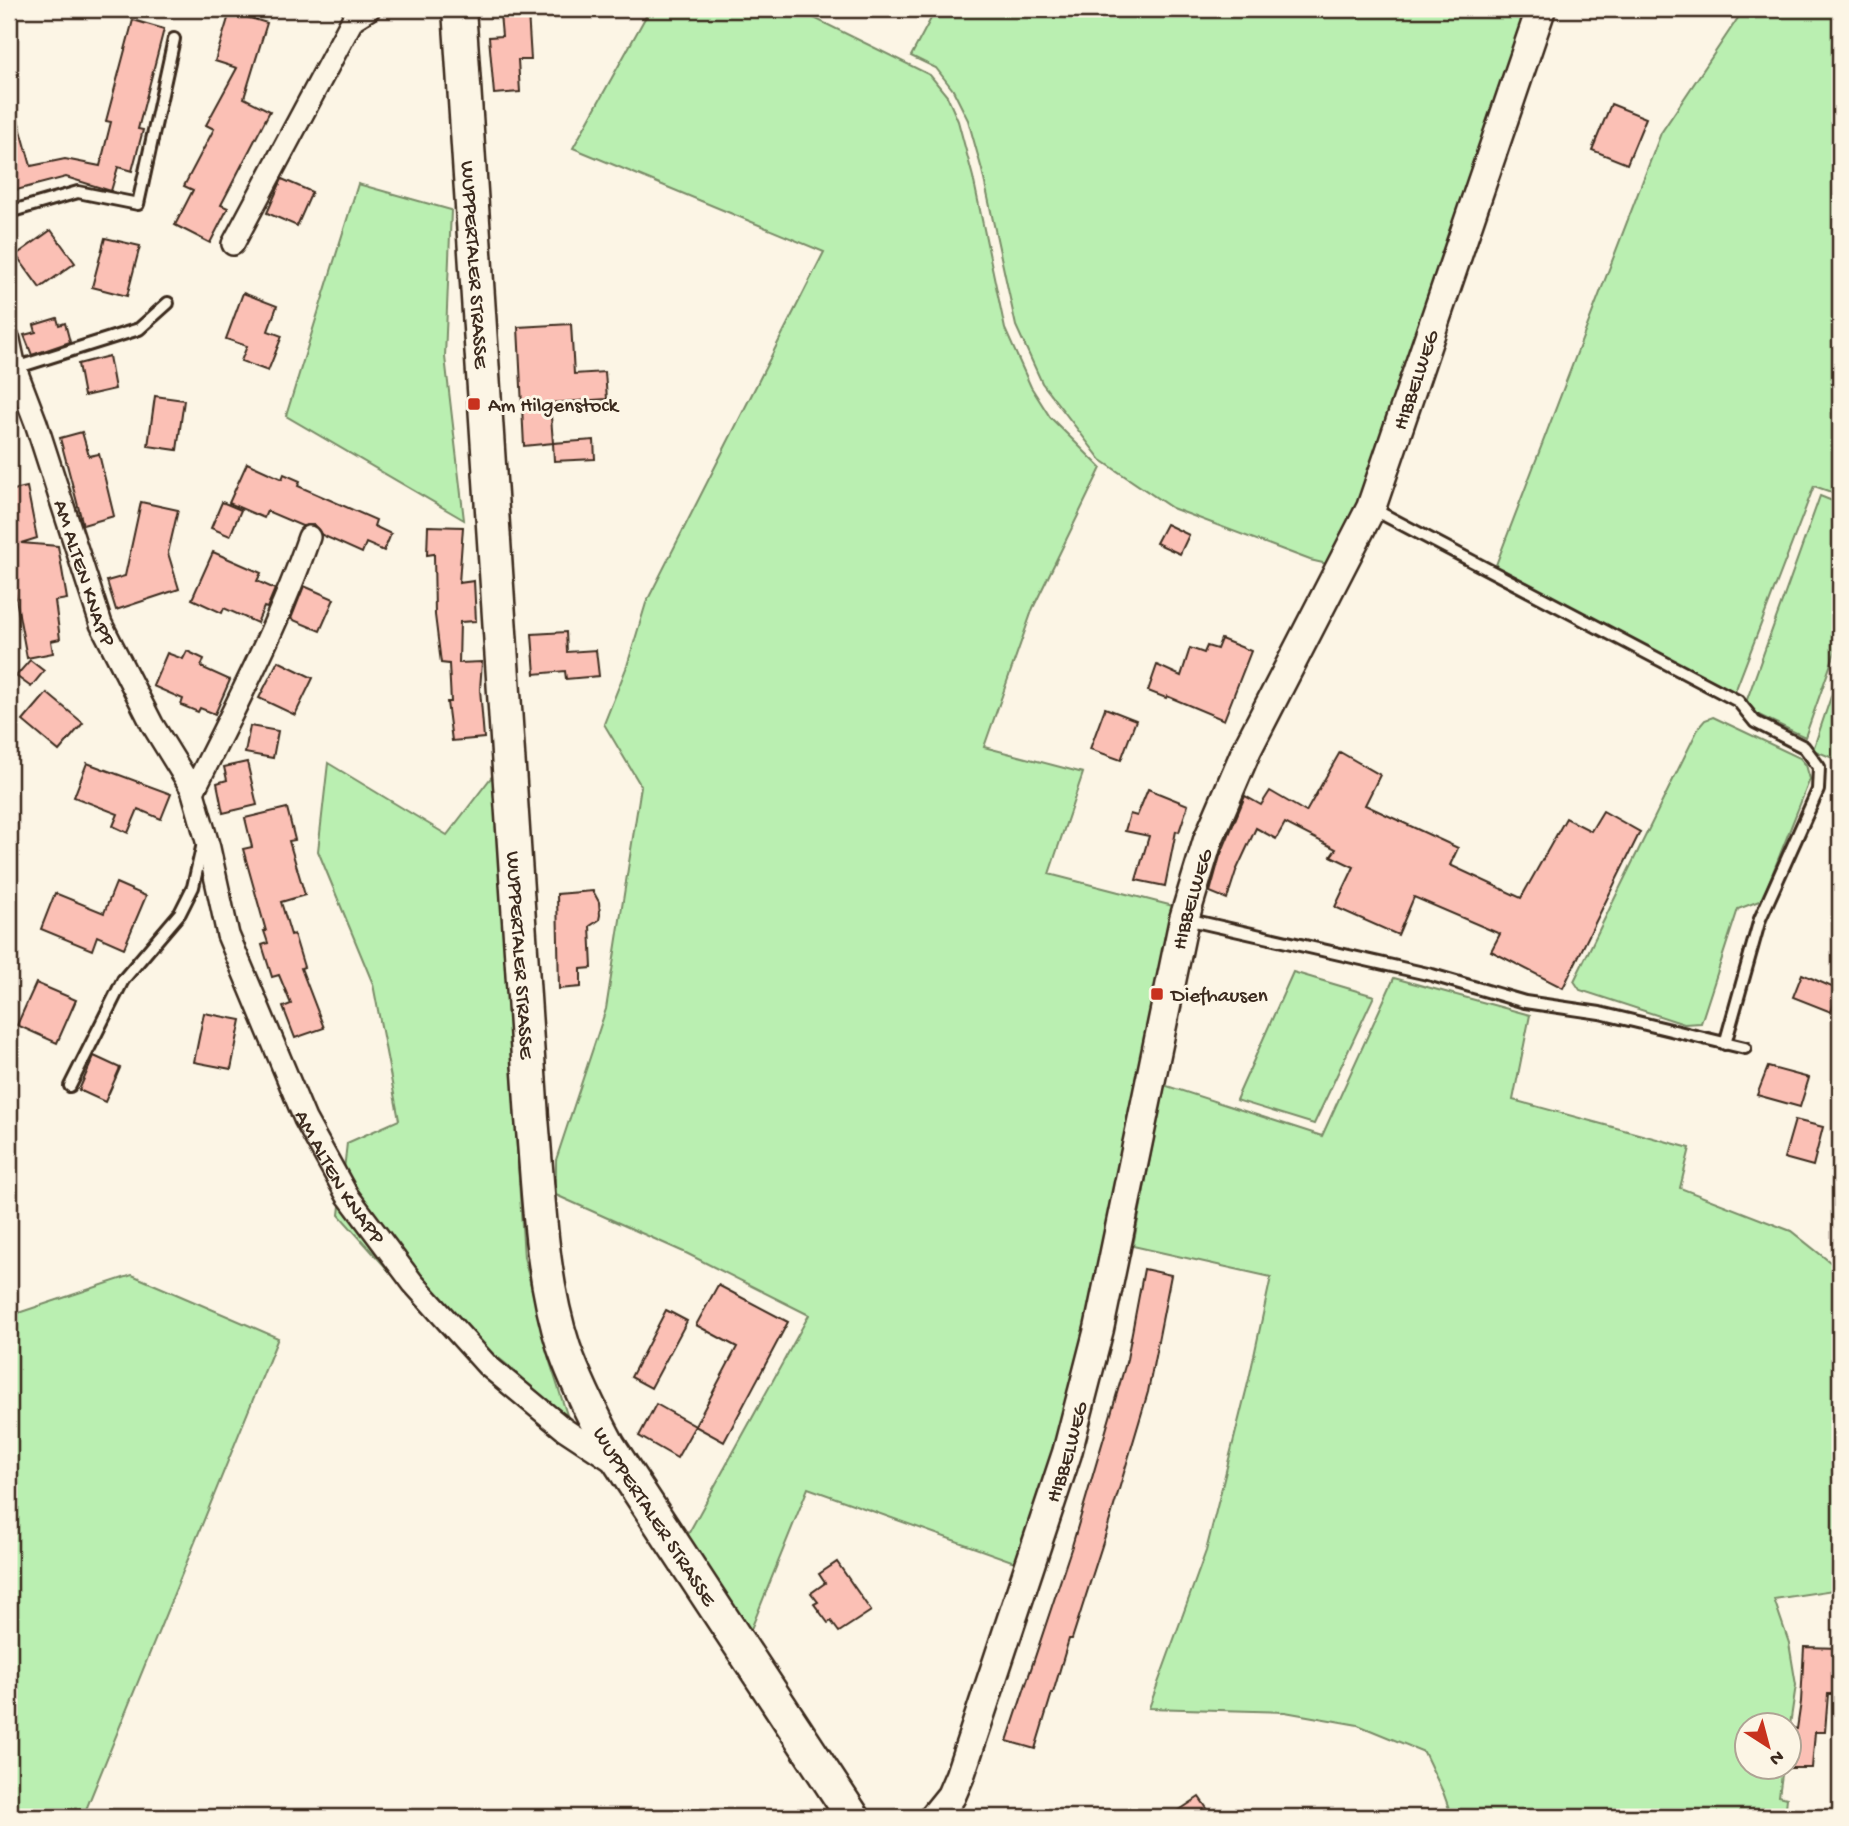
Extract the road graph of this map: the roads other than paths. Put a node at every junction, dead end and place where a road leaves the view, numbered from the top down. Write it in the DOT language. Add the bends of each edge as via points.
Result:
graph roads {
  1 [pos="369,9"];
  2 [pos="459,9"];
  3 [pos="1541,9"];
  4 [pos="174,39"];
  5 [pos="9,212"];
  6 [pos="233,244"];
  7 [pos="168,303"];
  8 [pos="9,340"];
  9 [pos="15,368"];
  10 [pos="1371,508"];
  11 [pos="309,537"];
  12 [pos="193,792"];
  13 [pos="205,834"];
  14 [pos="1184,919"];
  15 [pos="1725,1044"];
  16 [pos="1745,1048"];
  17 [pos="70,1086"];
  18 [pos="626,1473"];
  19 [pos="853,1817"];
  20 [pos="934,1817"];
  1 -- 6 [label="street" via="353,19"];
  2 -- 18 [label="main road, WUPPERTALER STRASSE" via="532,1118 548,1279 564,1346 583,1398"];
  3 -- 10 [label="street, HIBBELWEG"];
  4 -- 5 [label="lane" via="138,204 78,192"];
  7 -- 9 [label="lane" via="139,329"];
  8 -- 9 [label="street, AM ALTEN KNAPP"];
  9 -- 12 [label="street, AM ALTEN KNAPP" via="101,624"];
  10 -- 14 [label="street, HIBBELWEG" via="1232,780"];
  10 -- 15 [label="lane" via="1738,701 1755,722 1804,747 1819,767 1818,790 1760,919"];
  11 -- 12 [label="street"];
  12 -- 13 [label="street, AM ALTEN KNAPP"];
  13 -- 17 [label="lane" via="193,887 180,913 123,980"];
  13 -- 18 [label="street, AM ALTEN KNAPP" via="228,935 305,1119 347,1195 413,1283 488,1365 564,1429"];
  14 -- 15 [label="lane" via="1432,975 1525,1002 1600,1013"];
  14 -- 20 [label="street, HIBBELWEG" via="1101,1316 1067,1453 960,1775"];
  15 -- 16 [label="lane"];
  18 -- 19 [label="main road, WUPPERTALER STRASSE"];
}
